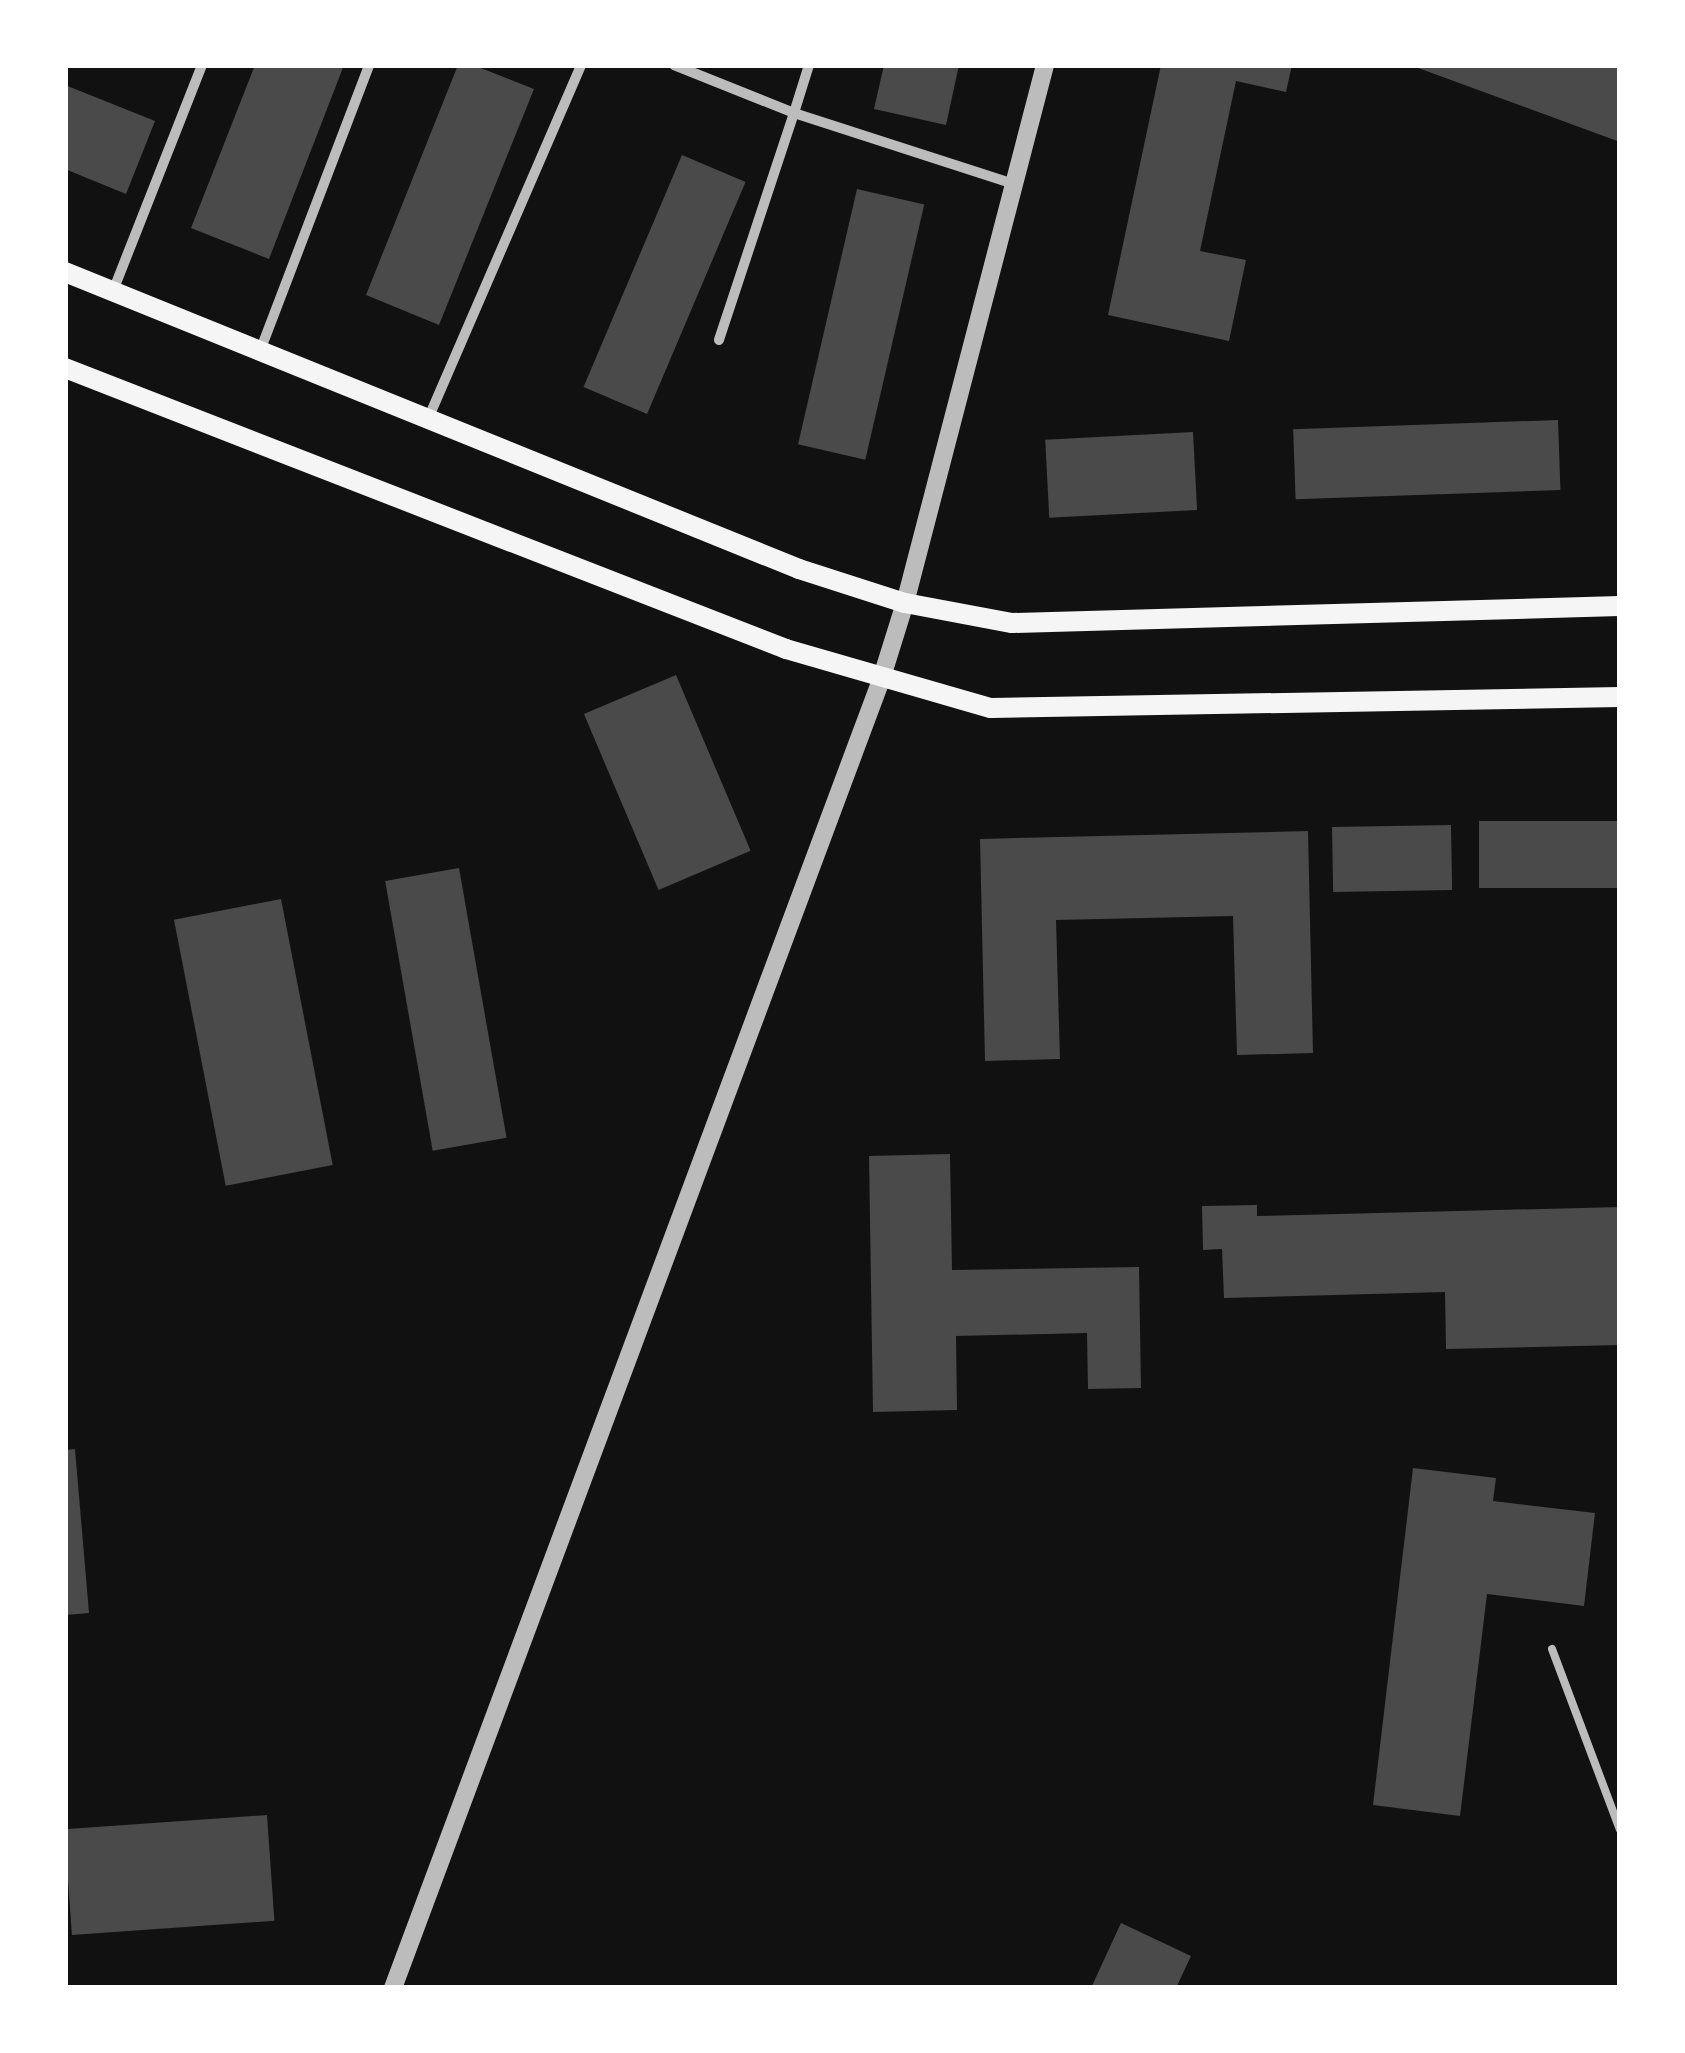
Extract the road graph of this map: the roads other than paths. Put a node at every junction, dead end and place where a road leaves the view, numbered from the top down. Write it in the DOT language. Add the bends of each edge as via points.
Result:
graph roads {
  1 [pos="202,65"];
  2 [pos="368,65"];
  3 [pos="581,65"];
  4 [pos="674,65"];
  5 [pos="809,65"];
  6 [pos="1045,65"];
  7 [pos="794,113"];
  8 [pos="1014,184"];
  9 [pos="65,272"];
  10 [pos="113,291"];
  11 [pos="719,340"];
  12 [pos="260,351"];
  13 [pos="65,368"];
  14 [pos="428,419"];
  15 [pos="905,603"];
  16 [pos="1620,606"];
  17 [pos="881,680"];
  18 [pos="1620,697"];
  19 [pos="1552,1649"];
  20 [pos="1620,1830"];
  21 [pos="393,1988"];
  1 -- 10 [label="street"];
  2 -- 12 [label="street"];
  3 -- 14 [label="street"];
  4 -- 7 [label="street"];
  5 -- 7 [label="street"];
  6 -- 8 [label="street"];
  7 -- 8 [label="street"];
  7 -- 11 [label="street"];
  8 -- 15 [label="street"];
  9 -- 10 [label="main road"];
  10 -- 12 [label="main road"];
  12 -- 14 [label="main road"];
  13 -- 17 [label="main road" via="786,650"];
  14 -- 15 [label="main road" via="799,568"];
  15 -- 16 [label="main road" via="1012,623"];
  15 -- 17 [label="street"];
  17 -- 18 [label="main road" via="991,708"];
  17 -- 21 [label="street"];
  19 -- 20 [label="lane"];
}
